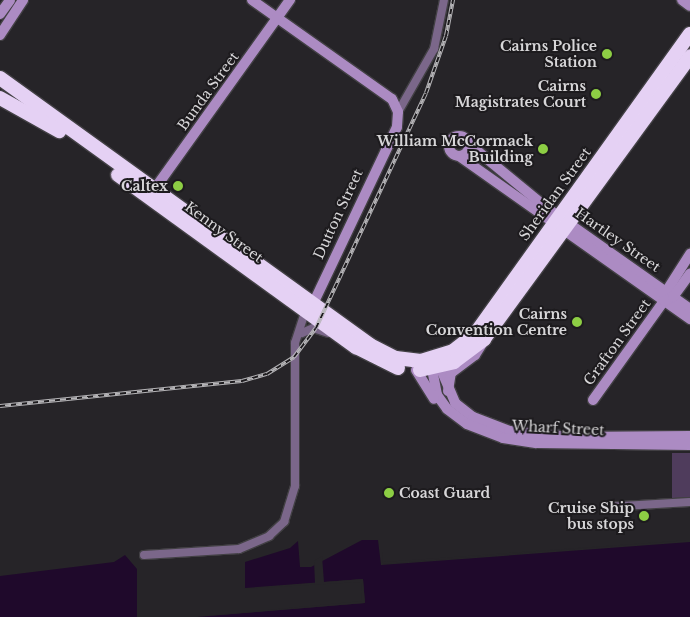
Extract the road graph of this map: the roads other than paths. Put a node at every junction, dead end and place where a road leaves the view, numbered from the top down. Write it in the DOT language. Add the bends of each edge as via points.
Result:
graph roads {
  1 [pos="10,0"];
  2 [pos="23,0"];
  3 [pos="252,0"];
  4 [pos="290,0"];
  5 [pos="444,0"];
  6 [pos="682,0"];
  7 [pos="690,6"];
  8 [pos="0,14"];
  9 [pos="277,18"];
  10 [pos="0,34"];
  11 [pos="690,34"];
  12 [pos="690,56"];
  13 [pos="0,78"];
  14 [pos="0,90"];
  15 [pos="0,98"];
  16 [pos="398,112"];
  17 [pos="59,131"];
  18 [pos="469,144"];
  19 [pos="459,156"];
  20 [pos="482,158"];
  21 [pos="484,173"];
  22 [pos="151,194"];
  23 [pos="562,223"];
  24 [pos="690,254"];
  25 [pos="690,274"];
  26 [pos="664,289"];
  27 [pos="669,299"];
  28 [pos="310,309"];
  29 [pos="690,309"];
  30 [pos="690,319"];
  31 [pos="302,333"];
  32 [pos="484,339"];
  33 [pos="356,347"];
  34 [pos="294,354"];
  35 [pos="435,365"];
  36 [pos="416,370"];
  37 [pos="443,382"];
  38 [pos="448,395"];
  39 [pos="593,400"];
  40 [pos="473,417"];
  41 [pos="462,421"];
  42 [pos="690,436"];
  43 [pos="514,440"];
  44 [pos="690,445"];
  45 [pos="690,502"];
  46 [pos="604,507"];
  47 [pos="144,555"];
  1 -- 8 [label="street"];
  2 -- 10 [label="street"];
  3 -- 9 [label="street"];
  4 -- 9 [label="street, Bunda Street"];
  5 -- 16 [label="street, Dutton Street" via="434,49"];
  6 -- 7 [label="street"];
  9 -- 16 [label="street" via="392,99"];
  9 -- 22 [label="street, Bunda Street"];
  11 -- 23 [label="highway, Sheridan Street"];
  12 -- 23 [label="highway, Sheridan Street"];
  13 -- 22 [label="highway, Kenny Street"];
  14 -- 17 [label="highway, Kenny Street"];
  15 -- 17 [label="highway"];
  16 -- 28 [label="street, Dutton Street" via="397,127"];
  17 -- 22 [label="highway, Kenny Street"];
  18 -- 19 [label="street" via="467,152"];
  18 -- 19 [label="street" via="463,137 451,141 451,150"];
  18 -- 20 [label="street, Hartley Street"];
  19 -- 21 [label="street, Hartley Street"];
  20 -- 21 [label="street"];
  20 -- 23 [label="street, Hartley Street"];
  21 -- 23 [label="street, Hartley Street"];
  22 -- 28 [label="highway, Kenny Street"];
  23 -- 26 [label="street, Hartley Street"];
  23 -- 27 [label="street, Hartley Street"];
  23 -- 32 [label="highway, Sheridan Street"];
  23 -- 35 [label="highway, Sheridan Street" via="475,334"];
  24 -- 26 [label="street, Grafton Street"];
  25 -- 27 [label="street, Grafton Street"];
  26 -- 27 [label="street, Grafton Street"];
  27 -- 29 [label="street, Hartley Street"];
  27 -- 30 [label="street, Hartley Street"];
  27 -- 39 [label="street, Grafton Street"];
  28 -- 31 [label="street, Dutton Street"];
  28 -- 33 [label="highway, Kenny Street"];
  28 -- 34 [label="street, Dutton Street"];
  28 -- 35 [label="highway, Kenny Street" via="389,356"];
  31 -- 33 [label="street" via="318,329"];
  31 -- 34 [label="street, Dutton Street"];
  32 -- 35 [label="highway, Sheridan Street" via="461,358"];
  32 -- 38 [label="street" via="475,355 451,373"];
  33 -- 36 [label="highway, Kenny Street" via="388,365"];
  34 -- 47 [label="street, Dutton Street" via="295,486 284,522 269,536 240,549"];
  35 -- 36 [label="highway, Kenny Street"];
  35 -- 37 [label="street, Wharf Street"];
  35 -- 41 [label="street, Wharf Street" via="439,399"];
  36 -- 41 [label="street" via="440,407"];
  37 -- 38 [label="street, Wharf Street"];
  37 -- 41 [label="street" via="448,402"];
  38 -- 40 [label="street, Wharf Street"];
  40 -- 42 [label="street, Wharf Street" via="537,435"];
  40 -- 43 [label="street" via="482,427"];
  41 -- 43 [label="street, Wharf Street"];
  43 -- 44 [label="street, Wharf Street"];
  45 -- 46 [label="street"];
}
